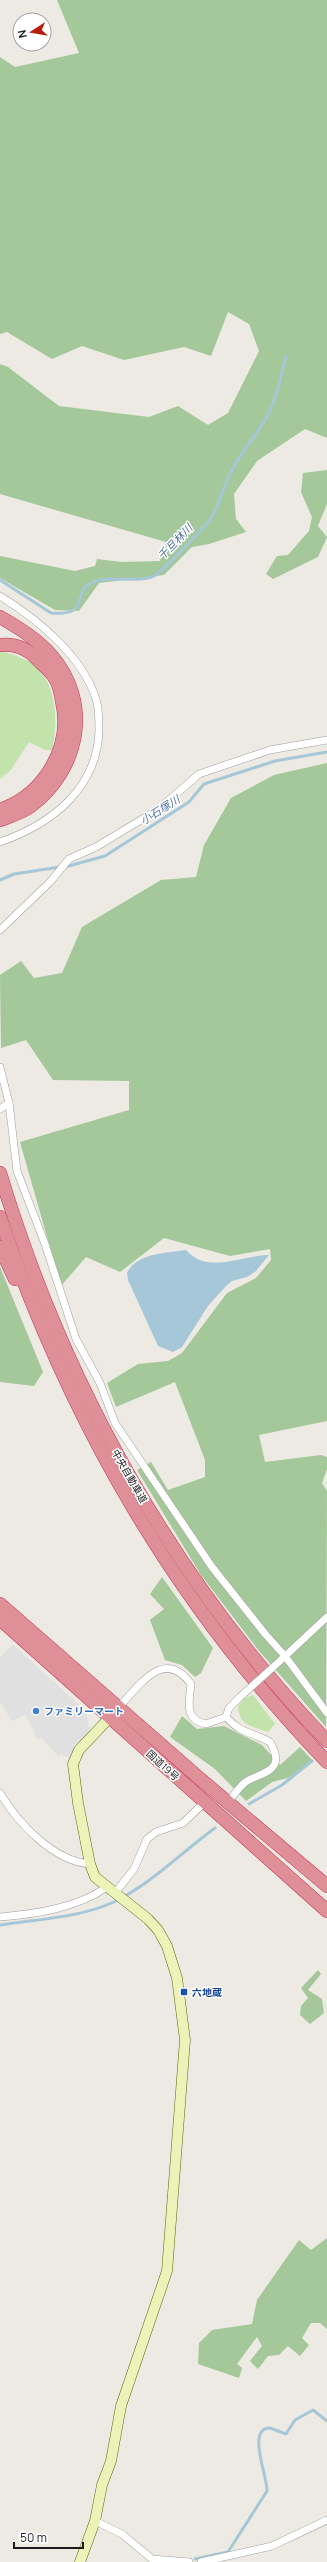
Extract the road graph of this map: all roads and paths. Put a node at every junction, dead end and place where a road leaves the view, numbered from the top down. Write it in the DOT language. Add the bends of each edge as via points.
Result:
graph roads {
  1 [pos="0,596"];
  2 [pos="0,617"];
  3 [pos="0,645"];
  4 [pos="327,740"];
  5 [pos="0,810"];
  6 [pos="0,820"];
  7 [pos="0,842"];
  8 [pos="0,930"];
  9 [pos="0,1067"];
  10 [pos="10,1103"];
  11 [pos="0,1109"];
  12 [pos="0,1173"];
  13 [pos="0,1217"];
  14 [pos="0,1247"];
  15 [pos="38,1321"];
  16 [pos="0,1604"];
  17 [pos="327,1617"];
  18 [pos="0,1619"];
  19 [pos="0,1624"];
  20 [pos="20,1637"];
  21 [pos="283,1658"];
  22 [pos="119,1707"];
  23 [pos="327,1712"];
  24 [pos="226,1717"];
  25 [pos="110,1718"];
  26 [pos="327,1741"];
  27 [pos="327,1762"];
  28 [pos="0,1793"];
  29 [pos="205,1802"];
  30 [pos="228,1803"];
  31 [pos="90,1864"];
  32 [pos="327,1886"];
  33 [pos="113,1891"];
  34 [pos="327,1911"];
  35 [pos="0,1917"];
  36 [pos="95,2520"];
  37 [pos="327,2520"];
  38 [pos="80,2562"];
  39 [pos="189,2562"];
  40 [pos="201,2562"];
  1 -- 7 [label="street" via="31,618 78,663 96,697 99,714 96,757 71,800 36,828"];
  2 -- 6 [label="highway" via="38,641 53,657 69,688 76,714 75,738 70,759 58,779 30,807"];
  3 -- 5 [label="highway" via="20,647 32,653 54,676 65,712 65,730 52,768 40,785 27,796"];
  4 -- 8 [label="street" via="270,750 199,774 159,809 96,847 69,859"];
  9 -- 10 [label="street"];
  10 -- 11 [label="street"];
  10 -- 21 [label="street" via="17,1171 45,1244 76,1339 100,1383 115,1423 212,1567"];
  12 -- 26 [label="highway, 中央自動車道" via="16,1227 59,1340 119,1458 153,1518 220,1616"];
  13 -- 15 [label="highway, 中央自動車道"];
  14 -- 15 [label="highway"];
  15 -- 27 [label="highway, 中央自動車道" via="106,1464 161,1557 211,1627 271,1702"];
  16 -- 22 [label="highway, 国道19号"];
  17 -- 21 [label="street"];
  18 -- 20 [label="highway, 国道19号"];
  19 -- 20 [label="highway"];
  20 -- 25 [label="highway, 国道19号"];
  21 -- 23 [label="street"];
  21 -- 24 [label="street, bridge" via="229,1708"];
  22 -- 24 [label="street" via="150,1675 159,1669 173,1668 184,1674 191,1684 188,1708 195,1720 206,1724"];
  22 -- 25 [label="street"];
  22 -- 30 [label="highway, 国道19号"];
  24 -- 30 [label="street" via="234,1727 270,1742 275,1763 270,1772 242,1785"];
  25 -- 29 [label="highway, 国道19号"];
  25 -- 31 [label="street" via="79,1750 74,1764 78,1803"];
  28 -- 31 [label="street" via="11,1812 54,1849 80,1863"];
  29 -- 33 [label="street" via="183,1823 156,1832 148,1839 134,1869"];
  29 -- 34 [label="highway, 国道19号"];
  30 -- 32 [label="highway, 国道19号"];
  31 -- 33 [label="street" via="95,1877"];
  33 -- 35 [label="street" via="31,1914"];
  33 -- 36 [label="street" via="158,1930 167,1946 181,1998 185,2040 167,2271 121,2406 116,2440 102,2485"];
  36 -- 38 [label="street"];
  36 -- 39 [label="street" via="122,2534 152,2559"];
  37 -- 40 [label="street" via="272,2546"];
}
